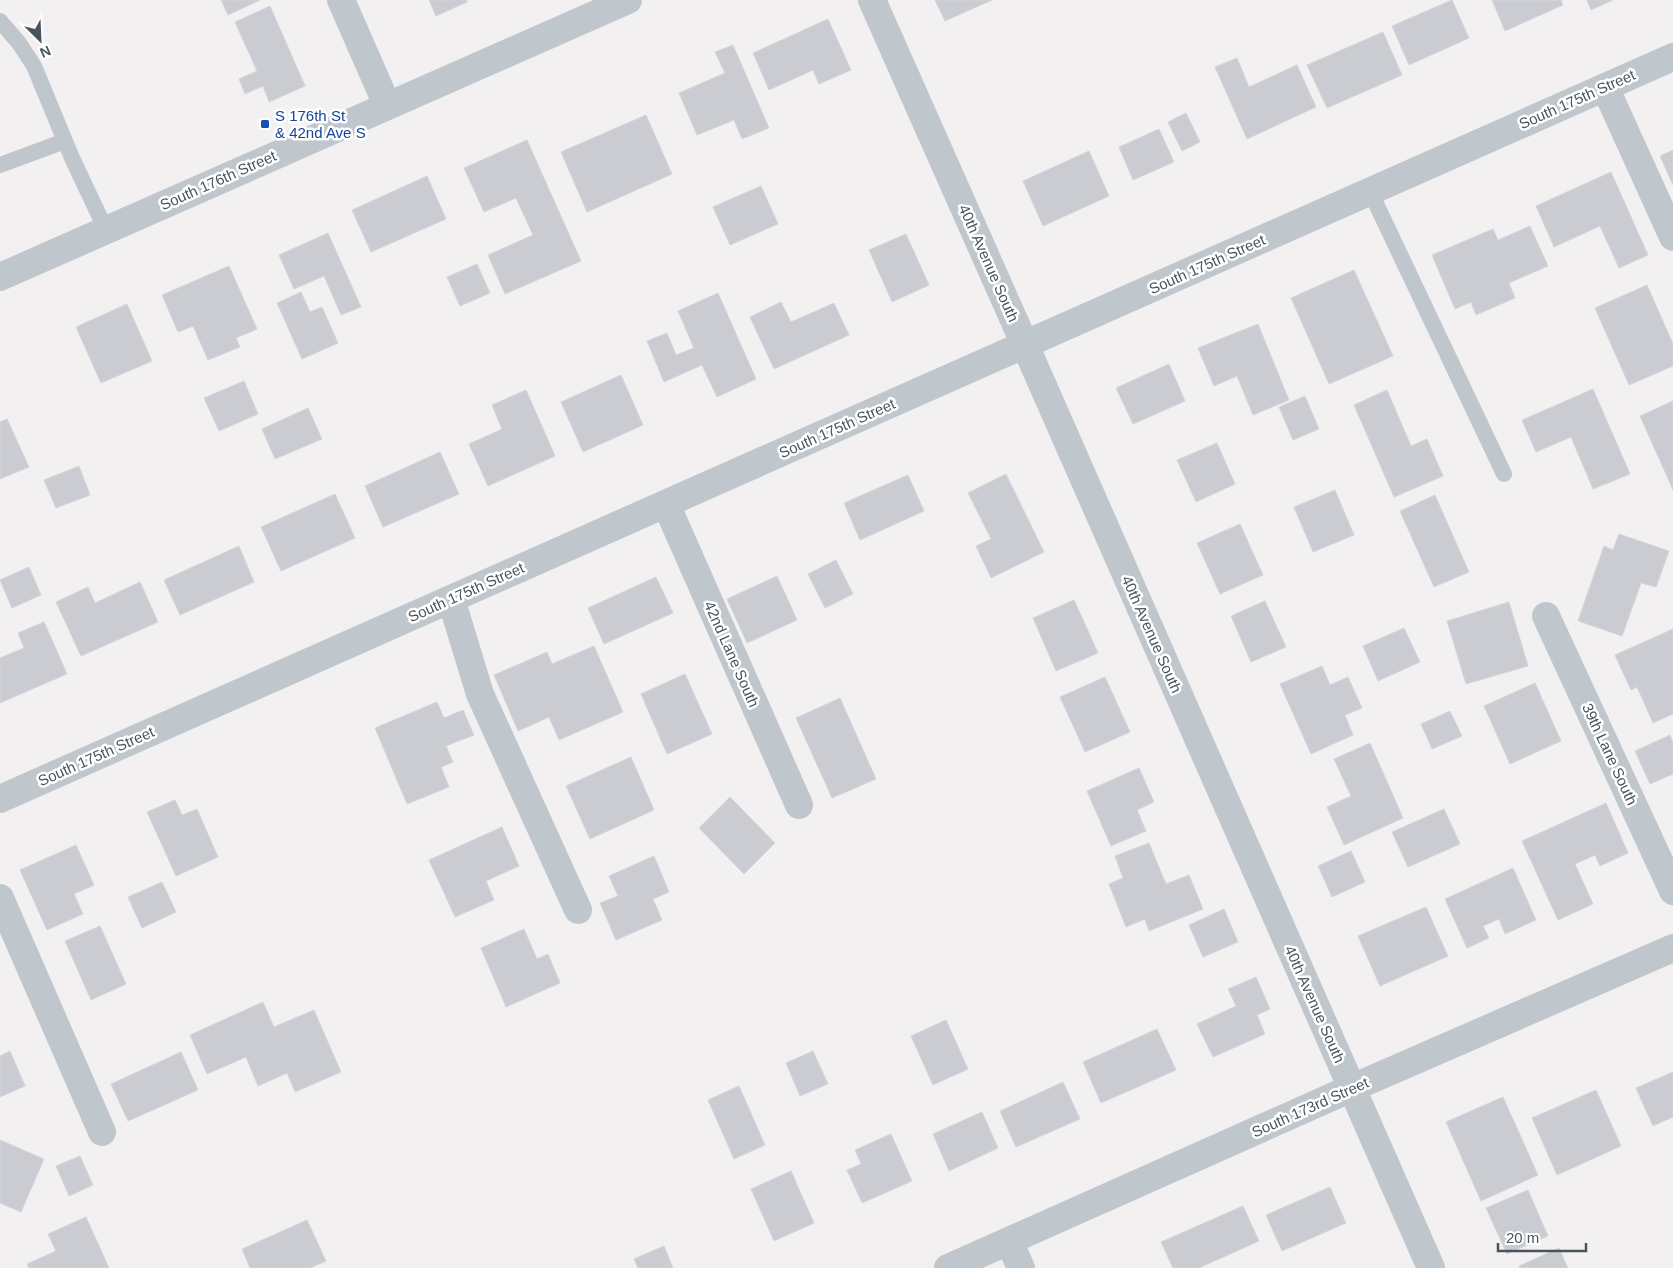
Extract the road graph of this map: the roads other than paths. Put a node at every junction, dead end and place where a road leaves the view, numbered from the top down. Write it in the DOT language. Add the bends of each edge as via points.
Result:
graph roads {
  1 [pos="341,0"];
  2 [pos="628,0"];
  3 [pos="872,0"];
  4 [pos="0,21"];
  5 [pos="1673,57"];
  6 [pos="1605,87"];
  7 [pos="387,105"];
  8 [pos="65,141"];
  9 [pos="0,164"];
  10 [pos="1370,191"];
  11 [pos="106,230"];
  12 [pos="1673,237"];
  13 [pos="0,277"];
  14 [pos="1026,345"];
  15 [pos="1504,474"];
  16 [pos="666,504"];
  17 [pos="451,599"];
  18 [pos="1546,616"];
  19 [pos="0,799"];
  20 [pos="799,805"];
  21 [pos="1673,891"];
  22 [pos="0,898"];
  23 [pos="578,910"];
  24 [pos="1673,948"];
  25 [pos="1352,1088"];
  26 [pos="102,1132"];
  27 [pos="1009,1241"];
  28 [pos="948,1268"];
  29 [pos="1021,1268"];
  30 [pos="1431,1268"];
  1 -- 7 [label="street"];
  2 -- 7 [label="street, South 176th Street"];
  3 -- 14 [label="street, 40th Avenue South"];
  4 -- 8 [label="lane" via="34,66"];
  5 -- 6 [label="street, South 175th Street"];
  6 -- 10 [label="street, South 175th Street"];
  6 -- 12 [label="street"];
  7 -- 11 [label="street, South 176th Street"];
  8 -- 9 [label="lane"];
  8 -- 11 [label="lane"];
  10 -- 14 [label="street, South 175th Street"];
  10 -- 15 [label="lane"];
  11 -- 13 [label="street, South 176th Street"];
  14 -- 16 [label="street, South 175th Street"];
  14 -- 25 [label="street, 40th Avenue South"];
  16 -- 17 [label="street, South 175th Street"];
  16 -- 20 [label="street, 42nd Lane South"];
  17 -- 19 [label="street, South 175th Street"];
  17 -- 23 [label="street" via="480,694"];
  18 -- 21 [label="street, 39th Lane South"];
  22 -- 26 [label="street"];
  24 -- 25 [label="street, South 173rd Street"];
  25 -- 27 [label="street, South 173rd Street"];
  25 -- 30 [label="street, 40th Avenue South"];
  27 -- 28 [label="street, South 173rd Street"];
  27 -- 29 [label="street"];
}
